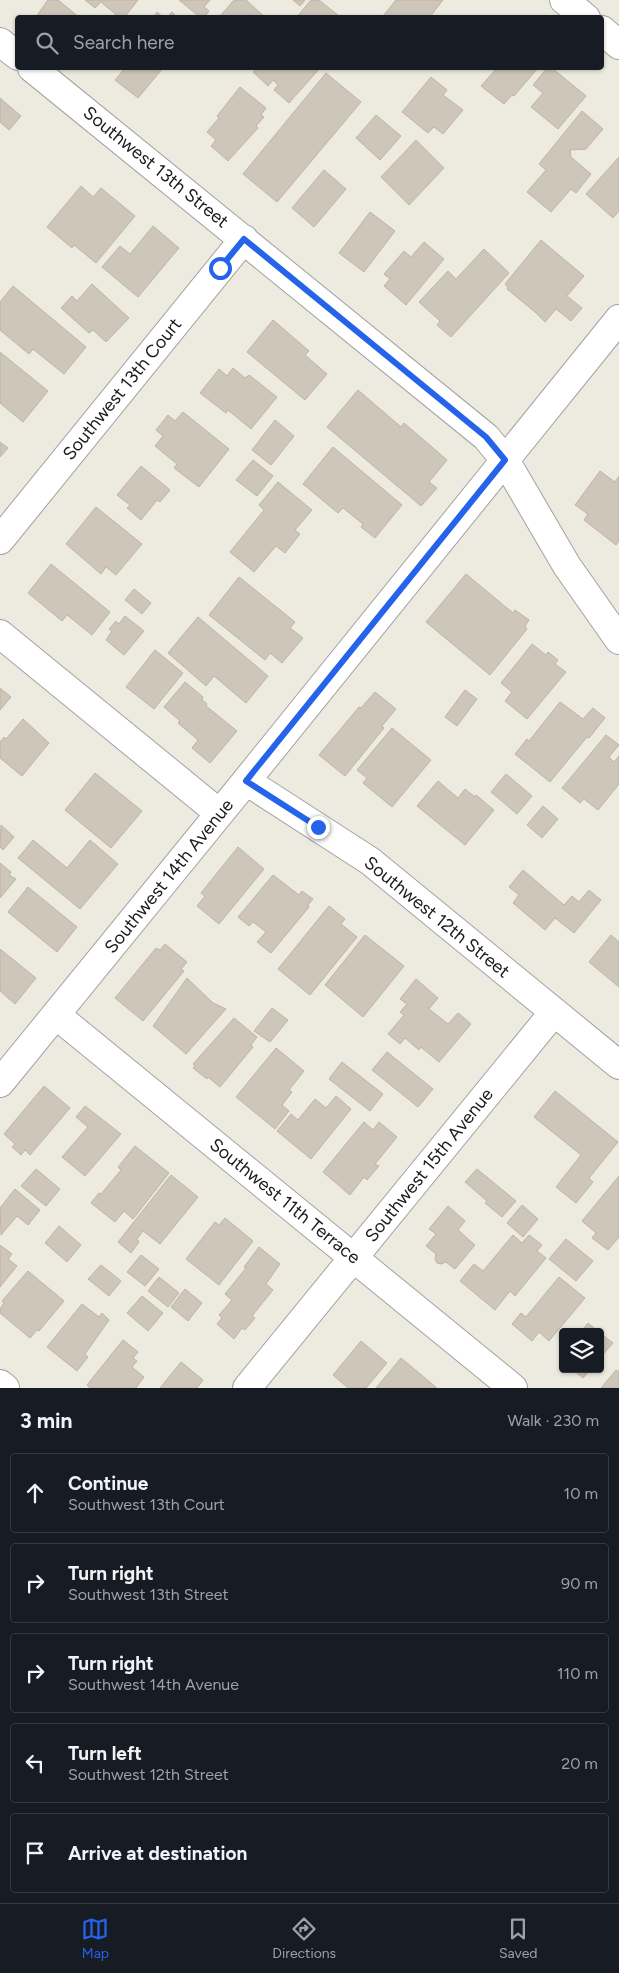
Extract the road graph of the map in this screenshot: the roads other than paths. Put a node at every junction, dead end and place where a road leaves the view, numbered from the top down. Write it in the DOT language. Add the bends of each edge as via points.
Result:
graph roads {
  1 [pos="564,0"];
  2 [pos="582,15"];
  3 [pos="604,32"];
  4 [pos="0,42"];
  5 [pos="619,45"];
  6 [pos="15,54"];
  7 [pos="34,70"];
  8 [pos="244,239"];
  9 [pos="619,319"];
  10 [pos="505,460"];
  11 [pos="0,540"];
  12 [pos="0,634"];
  13 [pos="619,640"];
  14 [pos="246,781"];
  15 [pos="219,813"];
  16 [pos="554,1012"];
  17 [pos="56,1015"];
  18 [pos="619,1065"];
  19 [pos="0,1082"];
  20 [pos="354,1257"];
  21 [pos="0,1384"];
  22 [pos="5,1388"];
  23 [pos="247,1388"];
  24 [pos="513,1388"];
  1 -- 2 [label="street"];
  3 -- 5 [label="street"];
  4 -- 6 [label="street"];
  7 -- 8 [label="street, Southwest 13th Street"];
  8 -- 10 [label="street, Southwest 13th Street" via="486,437"];
  8 -- 11 [label="street, Southwest 13th Court"];
  9 -- 10 [label="street, Southwest 14th Avenue"];
  10 -- 13 [label="street, Southwest 13th Street" via="567,566"];
  10 -- 14 [label="street, Southwest 14th Avenue"];
  12 -- 15 [label="street"];
  14 -- 15 [label="street, Southwest 14th Avenue"];
  14 -- 16 [label="street, Southwest 12th Street" via="370,862"];
  15 -- 17 [label="street, Southwest 14th Avenue"];
  16 -- 18 [label="street, Southwest 12th Street"];
  16 -- 20 [label="street, Southwest 15th Avenue"];
  17 -- 19 [label="street, Southwest 14th Avenue"];
  17 -- 20 [label="street, Southwest 11th Terrace"];
  20 -- 23 [label="street, Southwest 15th Avenue"];
  20 -- 24 [label="street, Southwest 11th Terrace"];
  21 -- 22 [label="street"];
}
